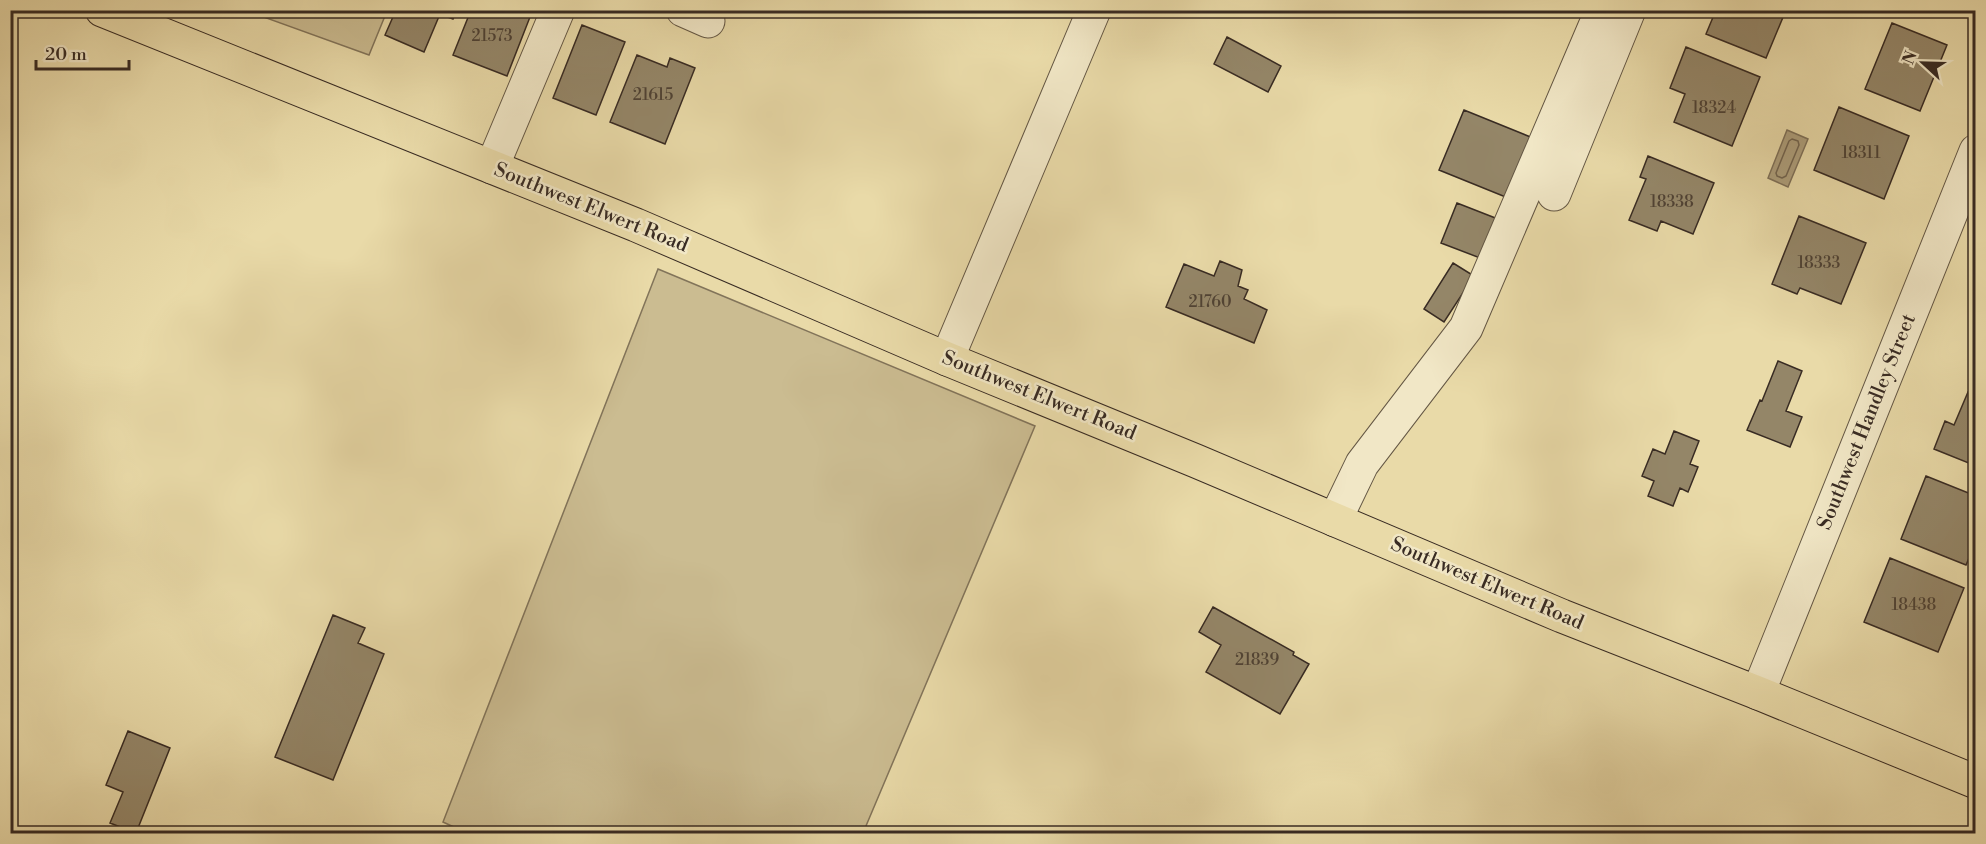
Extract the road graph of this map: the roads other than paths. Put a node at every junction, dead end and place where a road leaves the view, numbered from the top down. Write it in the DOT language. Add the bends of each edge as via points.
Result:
graph roads {
  1 [pos="102,10"];
  2 [pos="558,10"];
  3 [pos="1094,10"];
  4 [pos="1602,10"];
  5 [pos="1629,10"];
  6 [pos="1976,152"];
  7 [pos="492,167"];
  8 [pos="1554,194"];
  9 [pos="947,359"];
  10 [pos="1335,520"];
  11 [pos="1758,693"];
  12 [pos="1976,782"];
  1 -- 7 [label="main road, Southwest Elwert Road"];
  2 -- 7 [label="street"];
  3 -- 9 [label="street"];
  4 -- 10 [label="street" via="1466,328 1362,464"];
  5 -- 8 [label="street"];
  6 -- 11 [label="street, Southwest Handley Street"];
  7 -- 9 [label="main road, Southwest Elwert Road"];
  9 -- 10 [label="main road, Southwest Elwert Road"];
  10 -- 11 [label="main road, Southwest Elwert Road"];
  11 -- 12 [label="main road, Southwest Elwert Road"];
}
